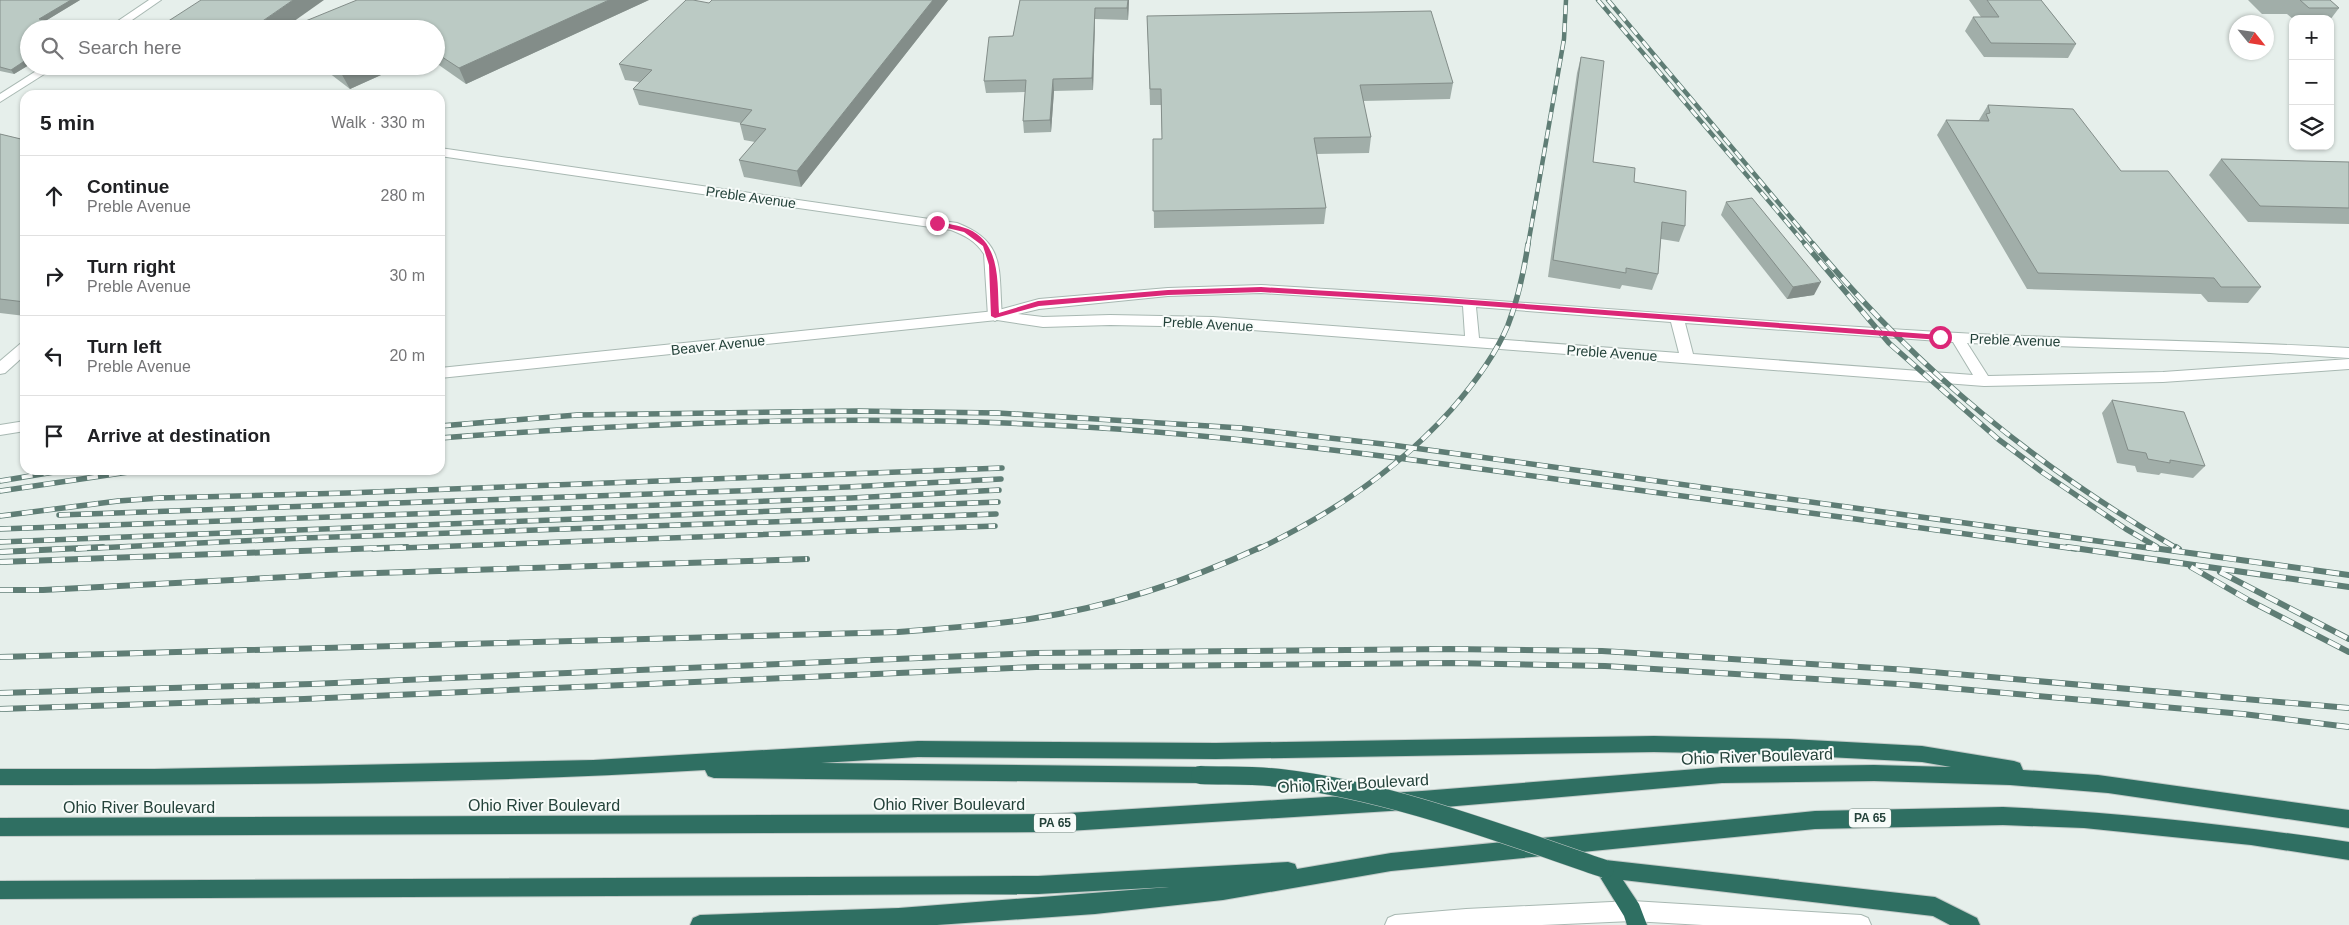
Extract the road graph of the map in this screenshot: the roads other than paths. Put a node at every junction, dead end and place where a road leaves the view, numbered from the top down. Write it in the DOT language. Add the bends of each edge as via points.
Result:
graph roads {
  1 [pos="156,0"];
  2 [pos="125,20"];
  3 [pos="37,75"];
  4 [pos="20,95"];
  5 [pos="2,97"];
  6 [pos="445,153"];
  7 [pos="1469,302"];
  8 [pos="995,316"];
  9 [pos="1676,318"];
  10 [pos="1957,338"];
  11 [pos="1472,342"];
  12 [pos="20,351"];
  13 [pos="2349,353"];
  14 [pos="1687,358"];
  15 [pos="2349,364"];
  16 [pos="0,369"];
  17 [pos="445,372"];
  18 [pos="1984,381"];
  19 [pos="20,427"];
  20 [pos="0,430"];
  21 [pos="594,768"];
  22 [pos="0,777"];
  23 [pos="2107,784"];
  24 [pos="2349,819"];
  25 [pos="0,827"];
  26 [pos="2349,851"];
  27 [pos="1392,862"];
  28 [pos="1605,869"];
  29 [pos="0,890"];
  30 [pos="1634,918"];
  31 [pos="1850,924"];
  32 [pos="700,925"];
  33 [pos="1395,925"];
  34 [pos="1970,925"];
  1 -- 2 [label="street"];
  3 -- 5 [label="street"];
  4 -- 5 [label="street"];
  6 -- 8 [label="street, Preble Avenue" via="953,226 986,245 990,254"];
  7 -- 8 [label="street, Preble Avenue" via="1261,289 1168,292 1038,304"];
  7 -- 9 [label="street, Preble Avenue"];
  7 -- 11 [label="street"];
  8 -- 11 [label="street, Preble Avenue" via="1043,322 1213,322"];
  8 -- 17 [label="street, Beaver Avenue"];
  9 -- 10 [label="street, Preble Avenue"];
  9 -- 14 [label="street"];
  10 -- 13 [label="street, Preble Avenue"];
  10 -- 18 [label="street"];
  11 -- 14 [label="street, Preble Avenue"];
  12 -- 16 [label="street"];
  14 -- 18 [label="street, Preble Avenue"];
  15 -- 18 [label="street, Preble Avenue" via="2163,377"];
  19 -- 20 [label="street"];
  21 -- 22 [label="highway"];
  21 -- 23 [label="highway" via="918,749 1216,751 1654,744 1922,754"];
  21 -- 28 [label="highway, bridge" via="1289,779 1363,792 1458,819"];
  23 -- 24 [label="highway, PA 65"];
  23 -- 25 [label="highway, Ohio River Boulevard / PA 65" via="1991,776 1874,773 1722,775 1422,800 1052,823"];
  26 -- 27 [label="highway, PA 65" via="2251,836 2084,818 1963,816 1815,820"];
  27 -- 29 [label="highway, PA 65" via="1231,876 1038,885"];
  27 -- 32 [label="highway" via="1223,891 1095,904 898,918"];
  28 -- 30 [label="highway"];
  28 -- 34 [label="highway" via="1935,908"];
  30 -- 31 [label="street"];
  30 -- 33 [label="street" via="1466,919"];
}
